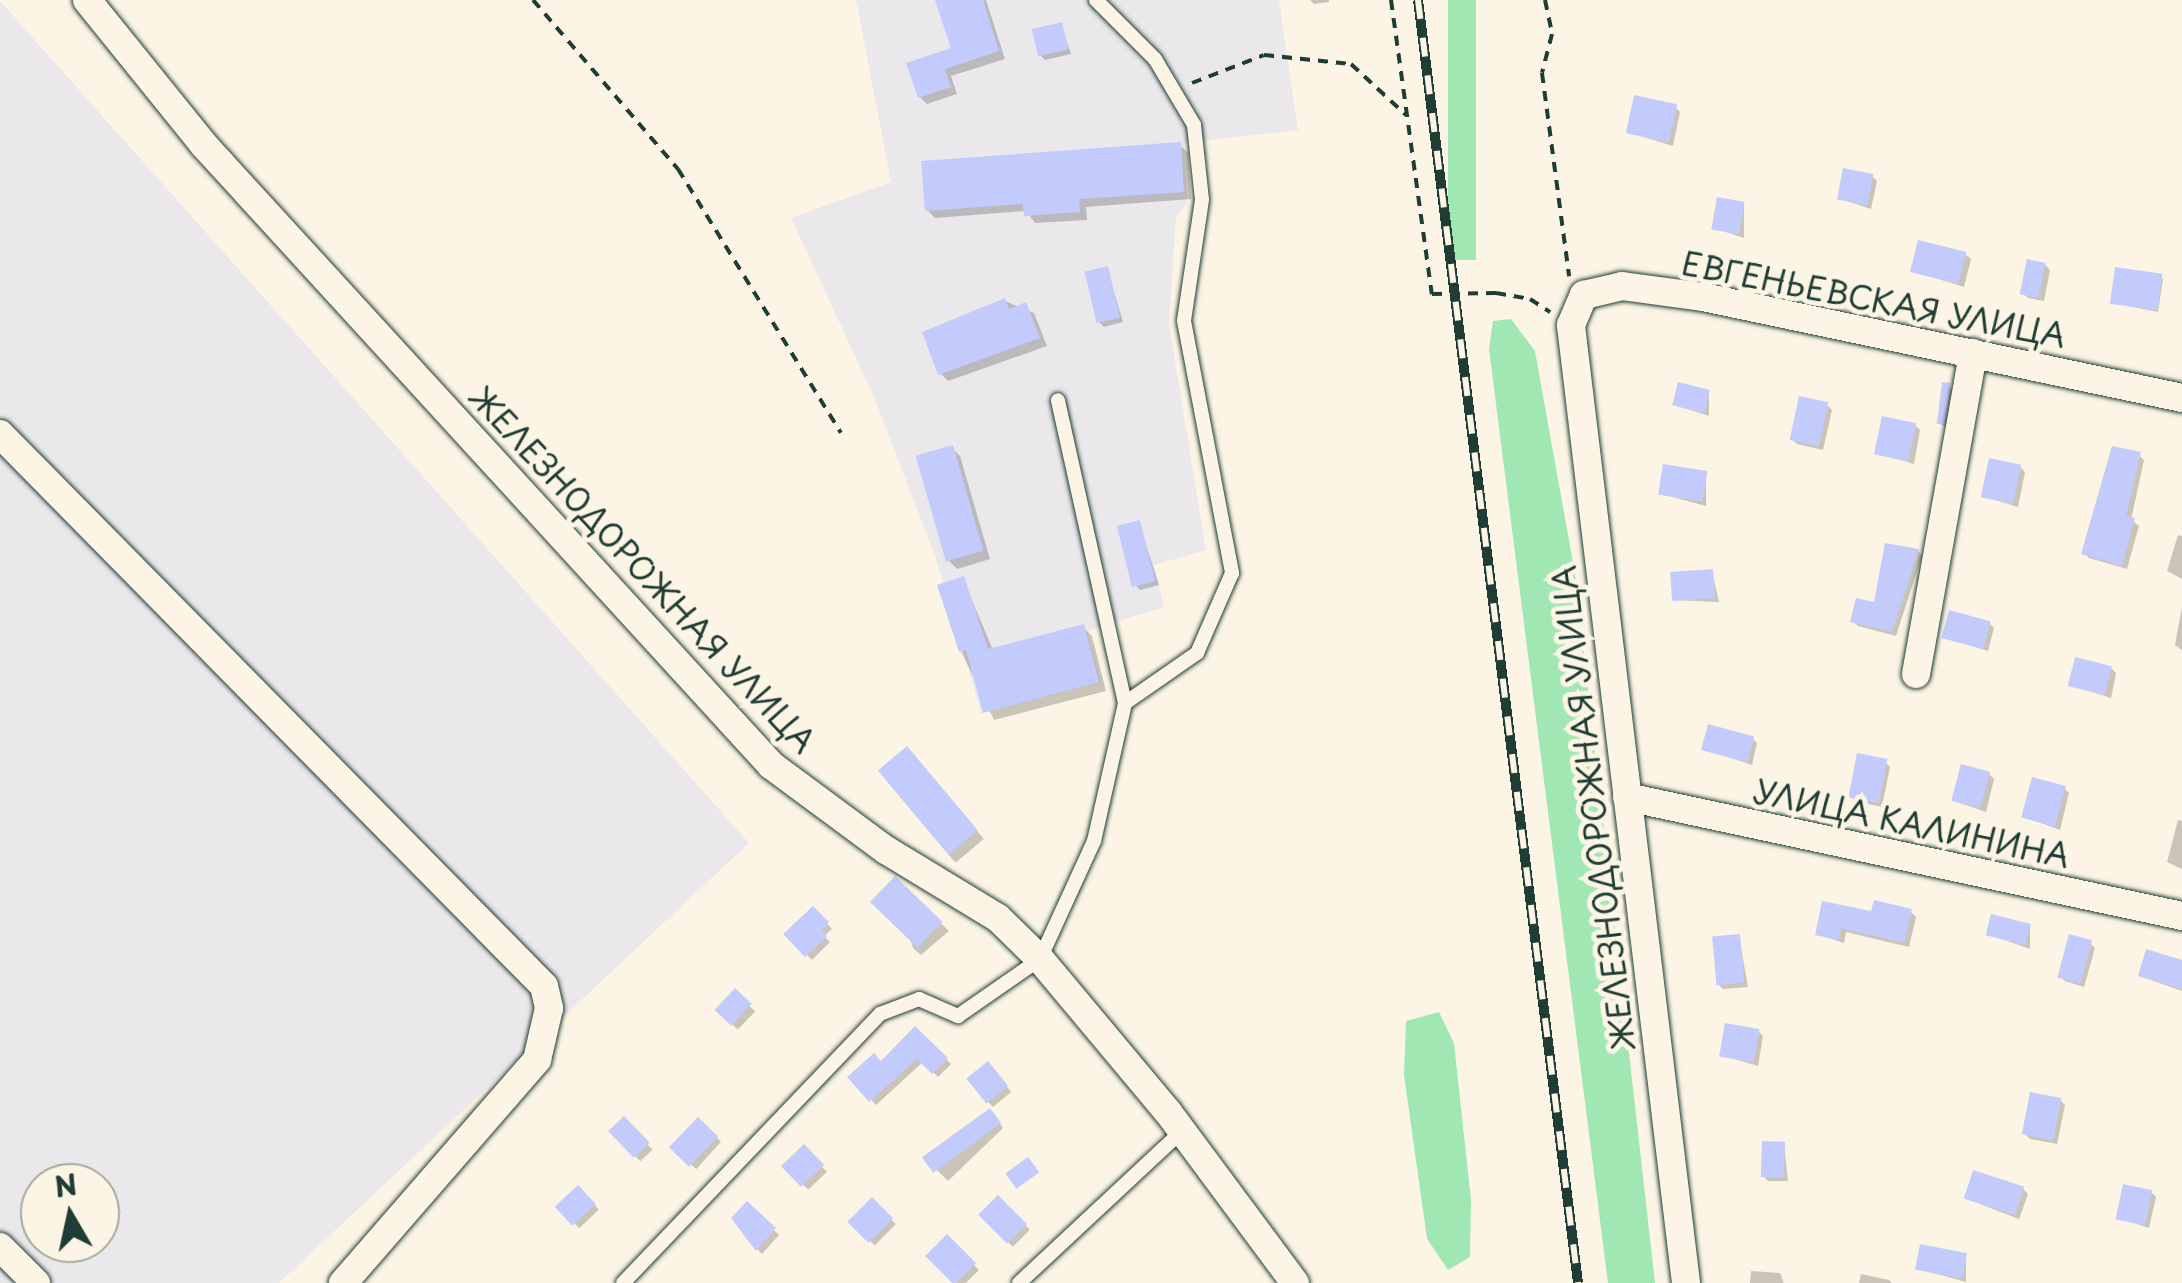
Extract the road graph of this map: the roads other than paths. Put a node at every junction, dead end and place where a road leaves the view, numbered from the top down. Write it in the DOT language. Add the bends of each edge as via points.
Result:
graph roads {
  1 [pos="88,0"];
  2 [pos="1096,0"];
  3 [pos="1571,325"];
  4 [pos="1972,353"];
  5 [pos="2182,398"];
  6 [pos="1058,400"];
  7 [pos="0,434"];
  8 [pos="1916,674"];
  9 [pos="1125,703"];
  10 [pos="1627,798"];
  11 [pos="2182,916"];
  12 [pos="1040,959"];
  13 [pos="1182,1131"];
  14 [pos="0,1247"];
  15 [pos="36,1283"];
  16 [pos="343,1283"];
  17 [pos="623,1283"];
  18 [pos="1020,1283"];
  19 [pos="1295,1283"];
  20 [pos="1686,1283"];
  1 -- 12 [label="street, ЖЕЛЕЗНОДОРОЖНАЯ УЛИЦА" via="204,144 771,765 886,850 998,918"];
  2 -- 9 [label="lane" via="1155,59 1194,125 1202,200 1184,321 1232,573 1198,653"];
  3 -- 4 [label="street, ЕВГЕНЬЕВСКАЯ УЛИЦА" via="1584,296 1622,286"];
  3 -- 10 [label="street, ЖЕЛЕЗНОДОРОЖНАЯ УЛИЦА"];
  4 -- 5 [label="street, ЕВГЕНЬЕВСКАЯ УЛИЦА"];
  4 -- 8 [label="street"];
  6 -- 9 [label="lane"];
  7 -- 16 [label="street" via="544,986 549,1008 537,1060"];
  9 -- 12 [label="lane" via="1094,841"];
  10 -- 11 [label="street, УЛИЦА КАЛИНИНА"];
  10 -- 20 [label="street, ЖЕЛЕЗНОДОРОЖНАЯ УЛИЦА"];
  12 -- 13 [label="street, ЖЕЛЕЗНОДОРОЖНАЯ УЛИЦА"];
  12 -- 17 [label="lane" via="958,1016 918,999 880,1014"];
  13 -- 18 [label="lane"];
  13 -- 19 [label="street, ЖЕЛЕЗНОДОРОЖНАЯ УЛИЦА"];
  14 -- 15 [label="street"];
}
